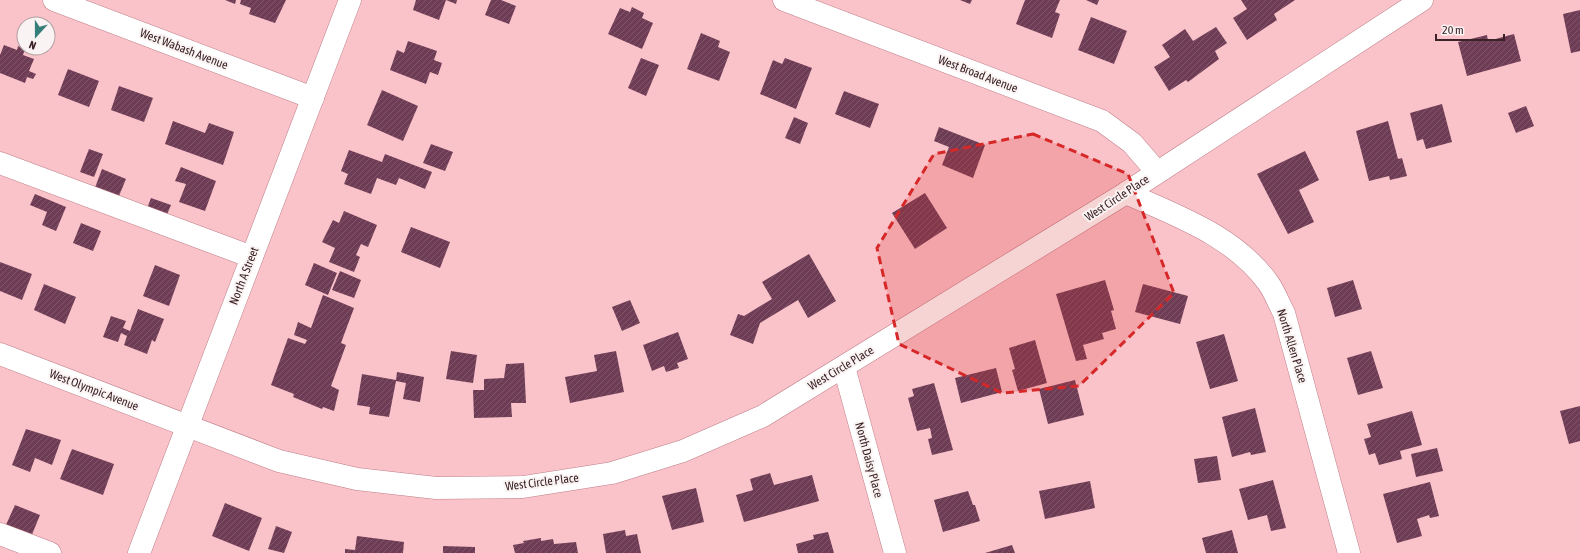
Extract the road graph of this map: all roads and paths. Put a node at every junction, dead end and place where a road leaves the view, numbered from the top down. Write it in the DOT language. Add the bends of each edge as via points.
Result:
graph roads {
  1 [pos="54,0"];
  2 [pos="350,0"];
  3 [pos="784,0"];
  4 [pos="1422,0"];
  5 [pos="313,98"];
  6 [pos="0,163"];
  7 [pos="1157,172"];
  8 [pos="1126,193"];
  9 [pos="252,257"];
  10 [pos="0,354"];
  11 [pos="844,367"];
  12 [pos="187,427"];
  13 [pos="0,534"];
  14 [pos="50,553"];
  15 [pos="139,553"];
  16 [pos="895,553"];
  17 [pos="1350,553"];
  1 -- 5 [label="street, West Wabash Avenue"];
  2 -- 5 [label="street, North A Street"];
  3 -- 7 [label="street, West Broad Avenue" via="1102,121 1132,143"];
  4 -- 7 [label="street, West Circle Place"];
  5 -- 9 [label="street, North A Street"];
  6 -- 9 [label="street"];
  7 -- 8 [label="street, West Circle Place"];
  8 -- 11 [label="street, West Circle Place"];
  8 -- 17 [label="street, North Allen Place" via="1210,231 1241,253 1269,284 1284,314"];
  9 -- 12 [label="street, North A Street"];
  10 -- 12 [label="street, West Olympic Avenue"];
  11 -- 12 [label="street, West Circle Place" via="763,416 683,452 612,473 523,487 436,488 357,479 279,461"];
  11 -- 16 [label="street, North Daisy Place"];
  12 -- 15 [label="street, North A Street"];
  13 -- 14 [label="street"];
}
